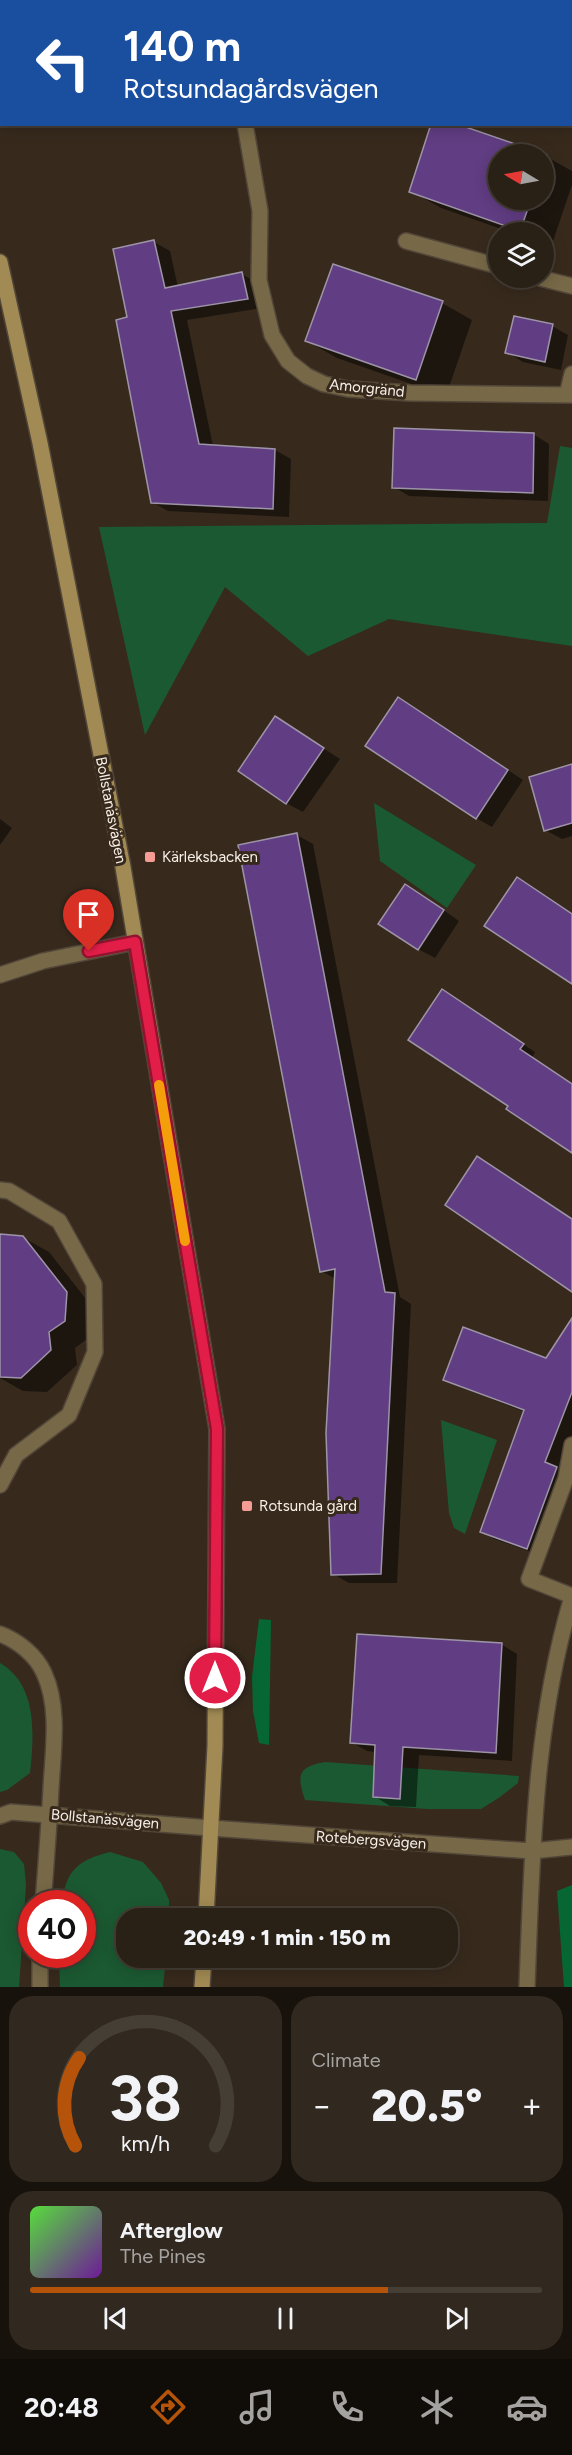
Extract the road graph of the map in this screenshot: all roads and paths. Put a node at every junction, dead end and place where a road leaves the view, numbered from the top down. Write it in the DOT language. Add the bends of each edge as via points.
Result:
graph roads {
  1 [pos="245,126"];
  2 [pos="406,241"];
  3 [pos="0,262"];
  4 [pos="488,263"];
  5 [pos="554,282"];
  6 [pos="572,286"];
  7 [pos="572,374"];
  8 [pos="569,395"];
  9 [pos="135,942"];
  10 [pos="0,975"];
  11 [pos="0,1190"];
  12 [pos="572,1445"];
  13 [pos="0,1485"];
  14 [pos="572,1597"];
  15 [pos="0,1634"];
  16 [pos="50,1815"];
  17 [pos="0,1816"];
  18 [pos="210,1828"];
  19 [pos="572,1847"];
  20 [pos="532,1851"];
  21 [pos="44,1890"];
  22 [pos="206,1908"];
  23 [pos="40,1968"];
  24 [pos="203,1968"];
  25 [pos="40,1987"];
  26 [pos="202,1987"];
  27 [pos="527,1987"];
  1 -- 8 [label="street, Amorgränd" via="260,211 260,280 272,335 288,361 324,384 348,389"];
  2 -- 4 [label="street"];
  3 -- 9 [label="street, Bollstanäsvägen" via="40,443"];
  5 -- 6 [label="street"];
  7 -- 8 [label="street, Amorgränd"];
  9 -- 10 [label="street" via="43,961"];
  9 -- 18 [label="street, Bollstanäsvägen" via="217,1429 215,1746"];
  11 -- 13 [label="street" via="9,1191 59,1221 94,1284 95,1352 69,1415 16,1455"];
  12 -- 14 [label="street" via="566,1478 529,1579"];
  14 -- 20 [label="street" via="550,1681"];
  15 -- 16 [label="street" via="29,1651 47,1683 54,1739"];
  16 -- 17 [label="street, Bollstanäsvägen" via="11,1812"];
  16 -- 18 [label="street, Bollstanäsvägen"];
  16 -- 21 [label="street"];
  18 -- 20 [label="street, Rotebergsvägen"];
  18 -- 22 [label="street, Bollstanäsvägen"];
  19 -- 20 [label="street, Rotebergsvägen"];
  20 -- 27 [label="street"];
  23 -- 25 [label="street"];
  24 -- 26 [label="street"];
}
